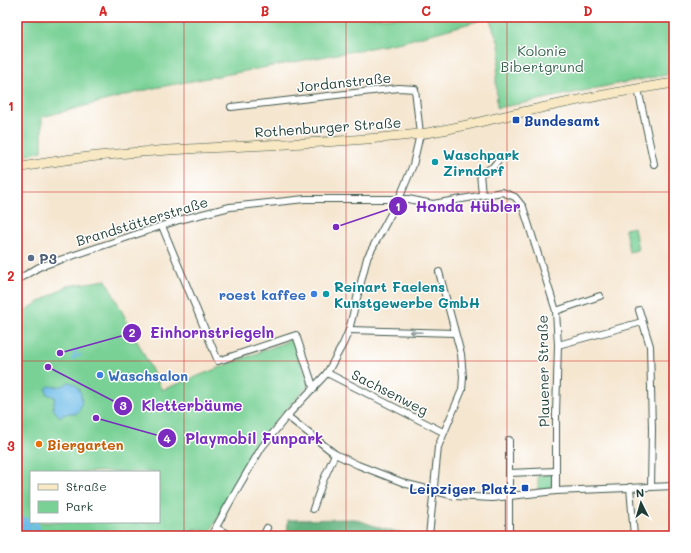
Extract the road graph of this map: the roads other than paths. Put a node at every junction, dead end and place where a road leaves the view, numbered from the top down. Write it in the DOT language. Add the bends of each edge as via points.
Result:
graph roads {
  1 [pos="674,83"];
  2 [pos="638,89"];
  3 [pos="231,107"];
  4 [pos="420,134"];
  5 [pos="500,159"];
  6 [pos="654,164"];
  7 [pos="17,168"];
  8 [pos="482,194"];
  9 [pos="399,199"];
  10 [pos="162,226"];
  11 [pos="439,272"];
  12 [pos="17,280"];
  13 [pos="600,296"];
  14 [pos="639,310"];
  15 [pos="556,312"];
  16 [pos="642,322"];
  17 [pos="349,330"];
  18 [pos="455,332"];
  19 [pos="558,345"];
  20 [pos="327,373"];
  21 [pos="314,389"];
  22 [pos="287,416"];
  23 [pos="443,432"];
  24 [pos="509,440"];
  25 [pos="335,454"];
  26 [pos="556,471"];
  27 [pos="509,473"];
  28 [pos="674,486"];
  29 [pos="630,487"];
  30 [pos="651,487"];
  31 [pos="434,491"];
  32 [pos="556,491"];
  33 [pos="510,497"];
  34 [pos="313,509"];
  35 [pos="216,528"];
  36 [pos="267,528"];
  37 [pos="211,536"];
  38 [pos="232,536"];
  39 [pos="263,536"];
  40 [pos="429,536"];
  41 [pos="509,536"];
  42 [pos="634,536"];
  1 -- 2 [label="main road, Rothenburger Straße"];
  2 -- 4 [label="main road, Rothenburger Straße"];
  2 -- 6 [label="street"];
  3 -- 4 [label="street, Jordanstraße" via="384,90 415,89"];
  4 -- 7 [label="main road, Rothenburger Straße" via="360,140 124,153"];
  4 -- 9 [label="street" via="413,165"];
  5 -- 8 [label="street" via="493,167 480,174"];
  8 -- 9 [label="street, Plauener Straße" via="441,203"];
  8 -- 15 [label="street, Plauener Straße" via="510,193 522,204"];
  9 -- 10 [label="street, Brandstätterstraße" via="305,198 230,207"];
  9 -- 17 [label="street" via="367,258"];
  10 -- 12 [label="street, Brandstätterstraße" via="39,267"];
  10 -- 21 [label="street" via="218,360 296,335"];
  11 -- 18 [label="street"];
  13 -- 15 [label="street"];
  14 -- 16 [label="street"];
  15 -- 19 [label="street, Plauener Straße"];
  16 -- 19 [label="street"];
  16 -- 30 [label="street" via="650,346"];
  18 -- 17 [label="street, one-way"];
  17 -- 20 [label="street"];
  18 -- 23 [label="street" via="462,354 462,390"];
  19 -- 26 [label="street, Plauener Straße"];
  20 -- 21 [label="street"];
  20 -- 23 [label="street, Sachsenweg"];
  21 -- 22 [label="street"];
  22 -- 25 [label="street"];
  22 -- 35 [label="street" via="262,447"];
  23 -- 31 [label="street" via="438,447"];
  24 -- 27 [label="street"];
  25 -- 31 [label="street" via="378,474"];
  25 -- 34 [label="street" via="322,481"];
  26 -- 27 [label="street"];
  26 -- 32 [label="street, Plauener Straße"];
  27 -- 33 [label="street"];
  28 -- 30 [label="street"];
  29 -- 30 [label="street"];
  29 -- 32 [label="street"];
  29 -- 42 [label="street"];
  31 -- 33 [label="street" via="476,498"];
  31 -- 40 [label="street"];
  32 -- 33 [label="street"];
  33 -- 41 [label="street"];
  35 -- 37 [label="street"];
  35 -- 38 [label="street"];
  36 -- 39 [label="street"];
}
